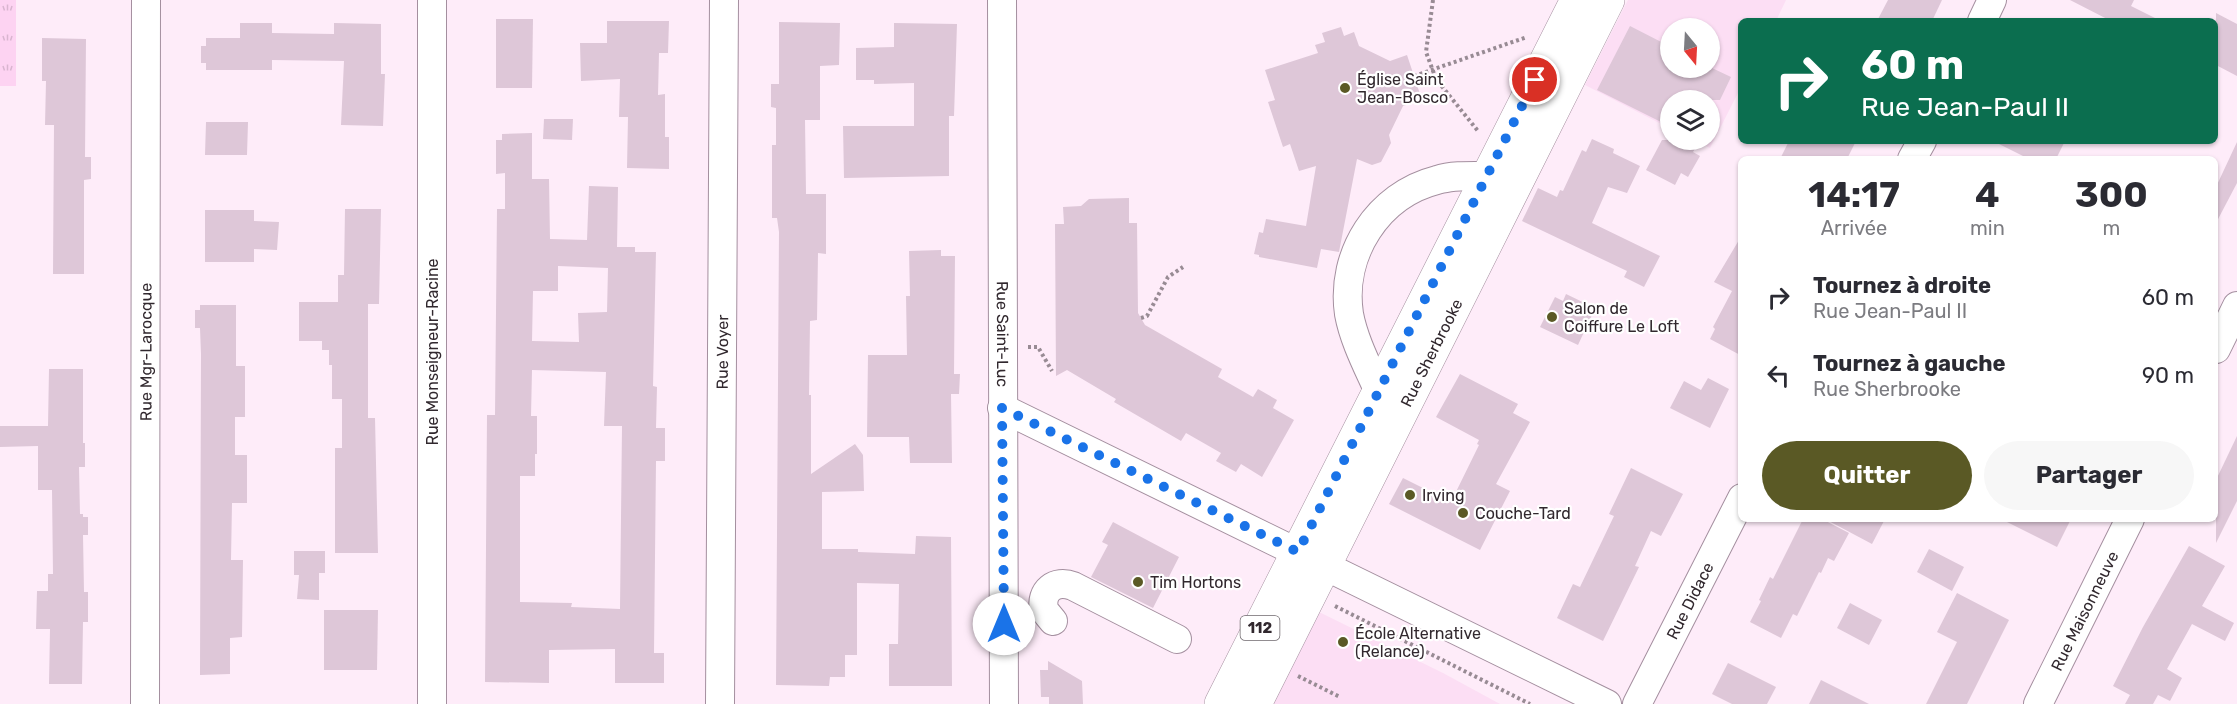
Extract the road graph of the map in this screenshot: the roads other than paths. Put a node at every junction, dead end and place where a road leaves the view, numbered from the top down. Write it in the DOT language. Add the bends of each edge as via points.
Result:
graph roads {
  1 [pos="146,0"];
  2 [pos="432,0"];
  3 [pos="724,0"];
  4 [pos="1002,0"];
  5 [pos="1608,0"];
  6 [pos="1992,0"];
  7 [pos="1570,12"];
  8 [pos="1983,18"];
  9 [pos="1493,165"];
  10 [pos="2237,306"];
  11 [pos="2218,345"];
  12 [pos="1379,392"];
  13 [pos="1002,408"];
  14 [pos="1738,506"];
  15 [pos="2129,522"];
  16 [pos="1311,559"];
  17 [pos="1053,621"];
  18 [pos="1177,639"];
  19 [pos="145,704"];
  20 [pos="432,704"];
  21 [pos="720,704"];
  22 [pos="1004,704"];
  23 [pos="1221,704"];
  24 [pos="1255,704"];
  25 [pos="1607,704"];
  26 [pos="1637,704"];
  27 [pos="2038,704"];
  1 -- 19 [label="street, Rue Mgr-Larocque"];
  2 -- 20 [label="street, Rue Monseigneur-Racine"];
  3 -- 21 [label="street, Rue Voyer"];
  4 -- 13 [label="street, Rue Saint-Luc"];
  5 -- 16 [label="main road, Rue Sherbrooke / 112"];
  6 -- 8 [label="street"];
  7 -- 9 [label="main road, Rue Sherbrooke / 112"];
  9 -- 12 [label="main road, Rue Sherbrooke / 112"];
  9 -- 12 [label="street" via="1437,180 1404,194 1377,216 1358,246 1348,280 1350,315"];
  10 -- 11 [label="street"];
  12 -- 16 [label="main road, Rue Sherbrooke / 112"];
  13 -- 16 [label="street"];
  13 -- 22 [label="street, Rue Saint-Luc"];
  14 -- 26 [label="street, Rue Didace"];
  15 -- 27 [label="street, Rue Maisonneuve"];
  16 -- 23 [label="main road, Rue Sherbrooke / 112"];
  16 -- 24 [label="main road, Rue Sherbrooke / 112" via="1275,663"];
  16 -- 25 [label="street"];
  17 -- 18 [label="street" via="1044,610 1044,596 1050,588 1063,583"];
}
